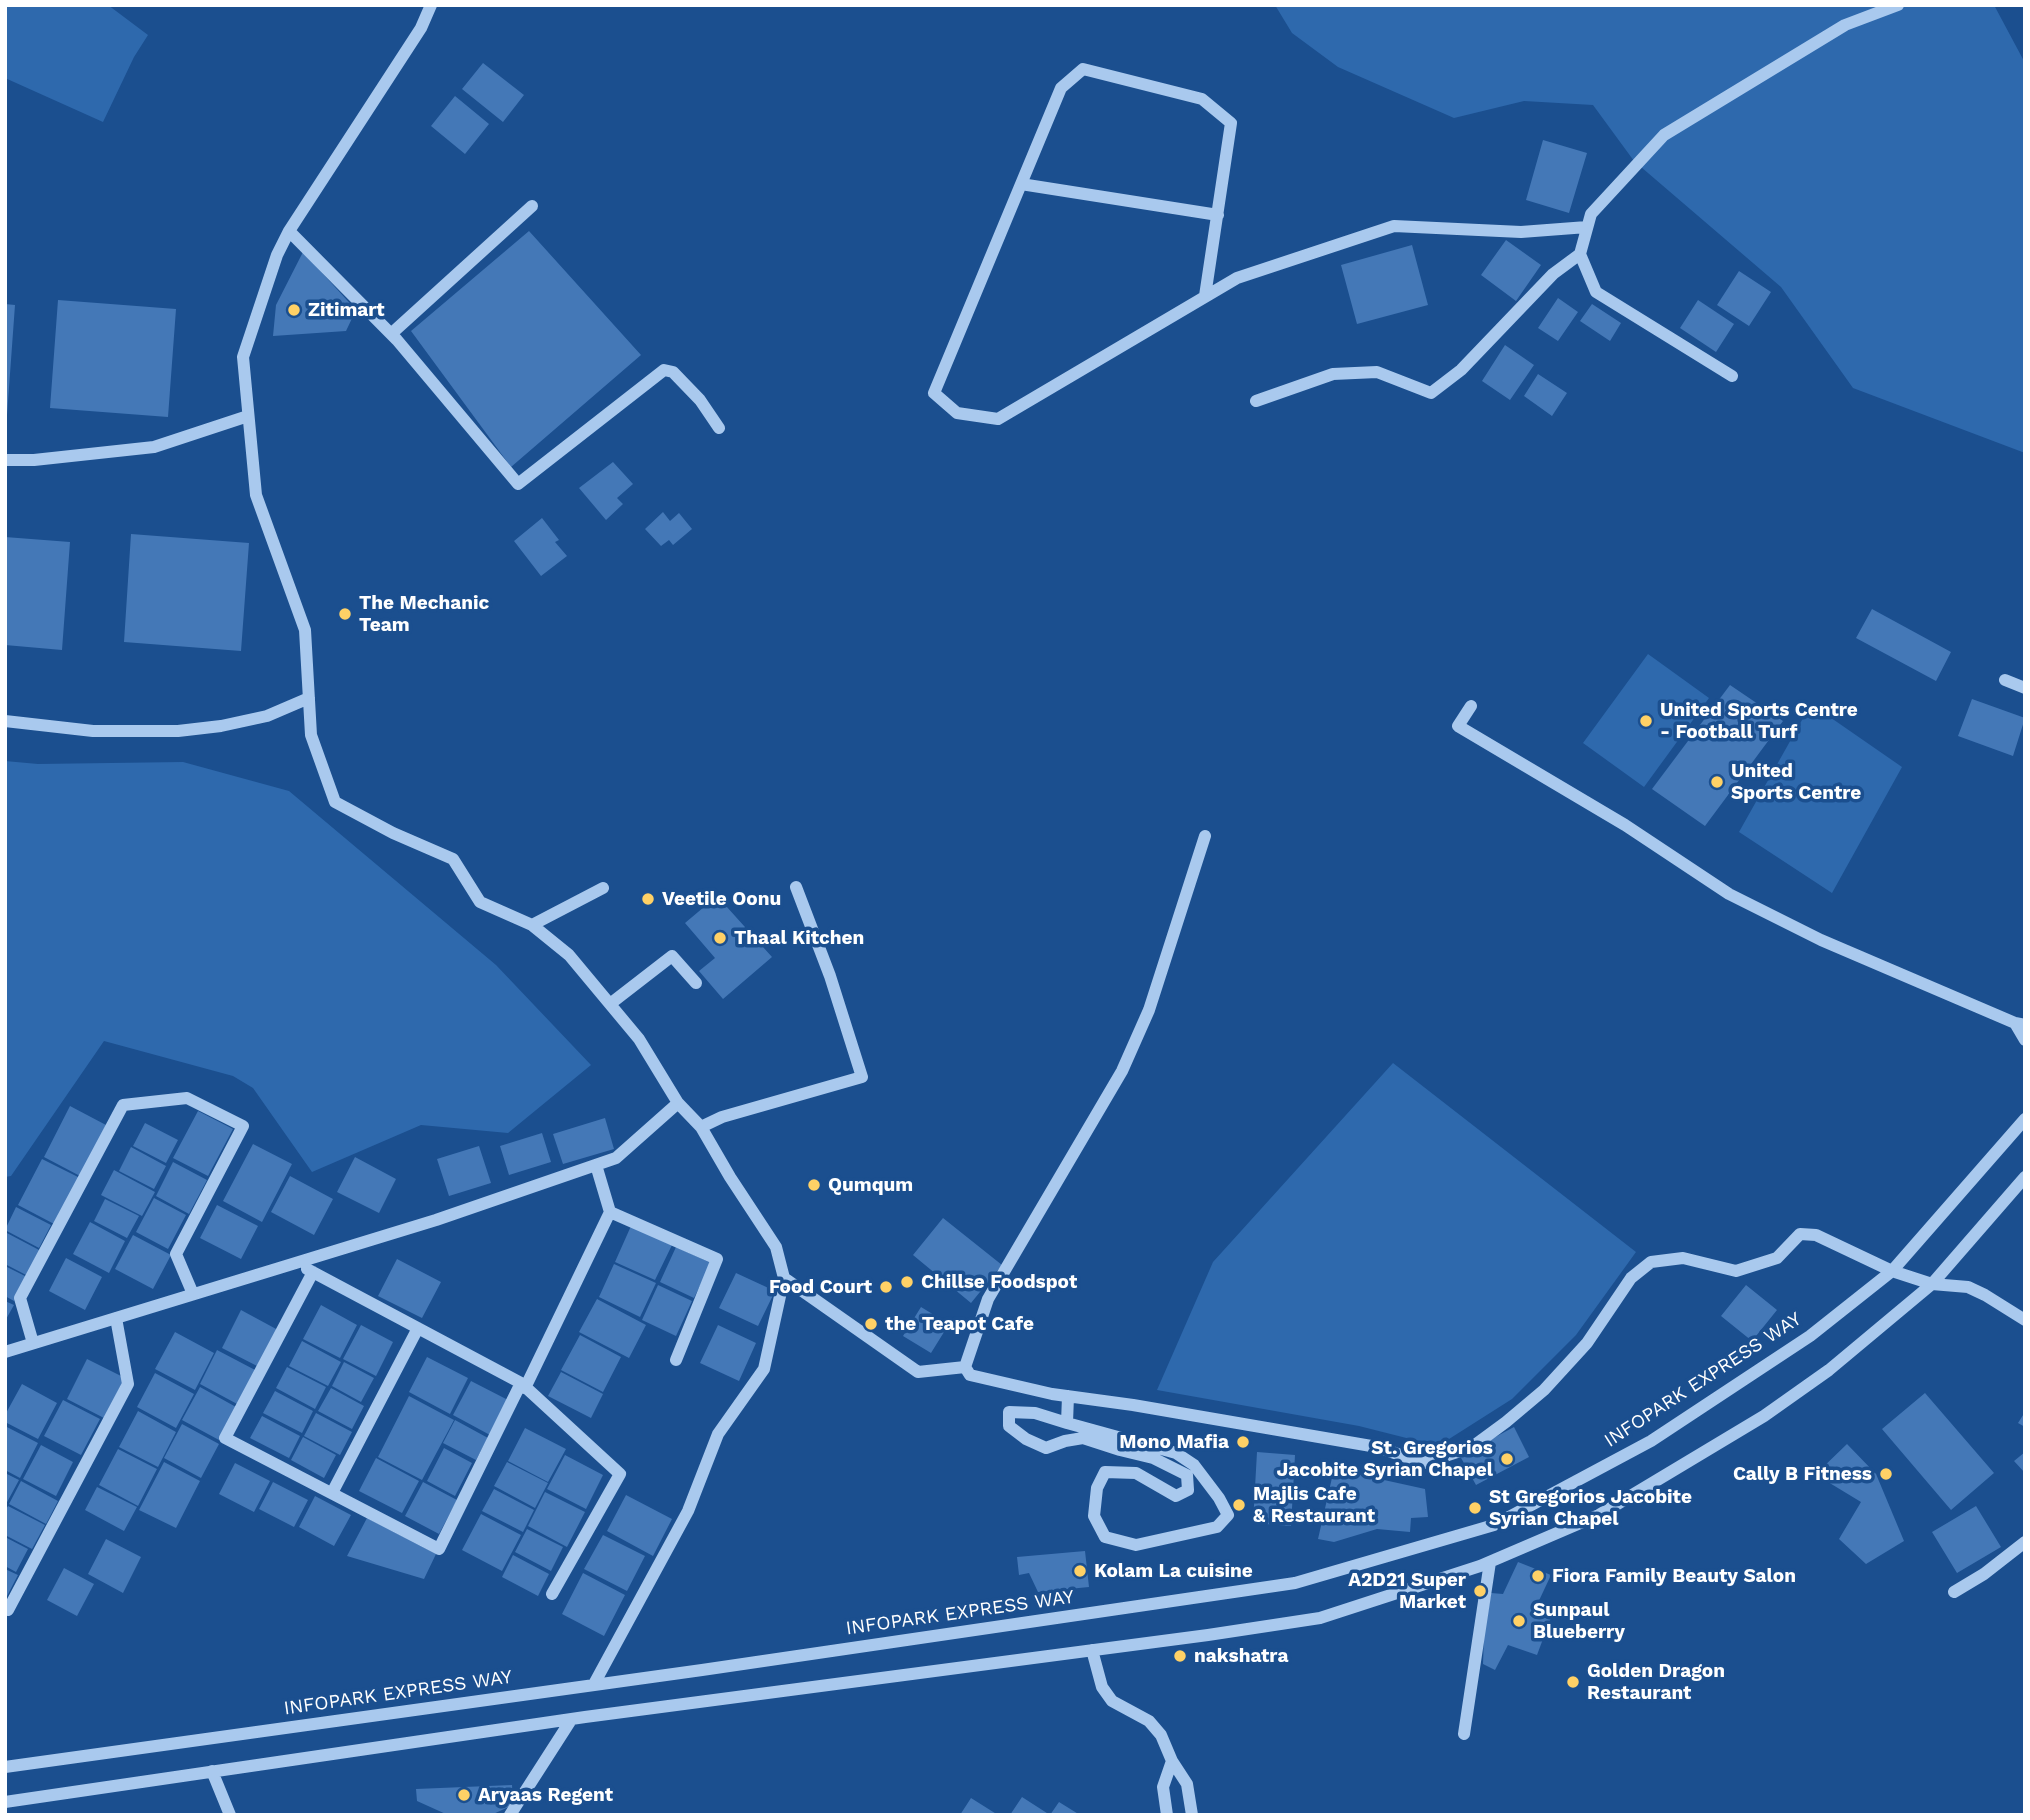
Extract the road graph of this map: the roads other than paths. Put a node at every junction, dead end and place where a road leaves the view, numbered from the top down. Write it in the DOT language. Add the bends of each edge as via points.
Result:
graph roads {
  1 [pos="431,5"];
  2 [pos="1898,5"];
  3 [pos="1021,184"];
  4 [pos="532,206"];
  5 [pos="1218,215"];
  6 [pos="1587,227"];
  7 [pos="289,231"];
  8 [pos="1580,254"];
  9 [pos="1205,296"];
  10 [pos="391,334"];
  11 [pos="1732,376"];
  12 [pos="1256,401"];
  13 [pos="248,416"];
  14 [pos="719,428"];
  15 [pos="5,460"];
  16 [pos="2005,680"];
  17 [pos="2025,688"];
  18 [pos="309,698"];
  19 [pos="1471,706"];
  20 [pos="5,722"];
  21 [pos="1205,836"];
  22 [pos="796,887"];
  23 [pos="603,888"];
  24 [pos="532,925"];
  25 [pos="696,983"];
  26 [pos="610,1004"];
  27 [pos="2020,1024"];
  28 [pos="2025,1040"];
  29 [pos="678,1102"];
  30 [pos="2025,1119"];
  31 [pos="701,1127"];
  32 [pos="596,1165"];
  33 [pos="2025,1177"];
  34 [pos="610,1212"];
  35 [pos="295,1262"];
  36 [pos="1892,1271"];
  37 [pos="313,1272"];
  38 [pos="784,1278"];
  39 [pos="1933,1284"];
  40 [pos="192,1294"];
  41 [pos="116,1318"];
  42 [pos="2025,1320"];
  43 [pos="418,1328"];
  44 [pos="33,1343"];
  45 [pos="5,1352"];
  46 [pos="676,1360"];
  47 [pos="965,1367"];
  48 [pos="523,1385"];
  49 [pos="1068,1396"];
  50 [pos="1067,1423"];
  51 [pos="332,1493"];
  52 [pos="2025,1542"];
  53 [pos="1490,1562"];
  54 [pos="1954,1592"];
  55 [pos="552,1594"];
  56 [pos="5,1608"];
  57 [pos="1092,1650"];
  58 [pos="594,1684"];
  59 [pos="571,1720"];
  60 [pos="1464,1734"];
  61 [pos="1172,1761"];
  62 [pos="5,1767"];
  63 [pos="212,1771"];
  64 [pos="5,1802"];
  65 [pos="230,1815"];
  66 [pos="510,1815"];
  67 [pos="1167,1815"];
  68 [pos="1192,1815"];
  1 -- 7 [label="street" via="421,28"];
  2 -- 6 [label="street" via="1845,25 1664,135 1591,214"];
  3 -- 5 [label="street"];
  3 -- 5 [label="street" via="1061,88 1083,69 1202,99 1231,123"];
  3 -- 9 [label="street" via="934,393 957,413 998,419"];
  4 -- 10 [label="street"];
  5 -- 9 [label="street"];
  6 -- 8 [label="street"];
  6 -- 9 [label="street" via="1521,232 1394,226 1237,278"];
  7 -- 10 [label="street"];
  7 -- 13 [label="street" via="276,255 243,357"];
  8 -- 11 [label="street" via="1596,292"];
  8 -- 12 [label="street" via="1553,274 1461,370 1431,393 1377,372 1333,374"];
  10 -- 14 [label="street" via="518,484 664,370 673,372 700,400"];
  13 -- 15 [label="street" via="154,447"];
  13 -- 18 [label="street" via="256,495 305,631"];
  16 -- 17 [label="street"];
  18 -- 20 [label="street" via="267,716 178,731 93,731"];
  18 -- 24 [label="street" via="311,734 335,802 453,859 480,902"];
  19 -- 27 [label="street" via="1458,726 1625,825 1729,894 1821,940"];
  21 -- 47 [label="street" via="1149,1010 1122,1071 988,1299"];
  22 -- 31 [label="street" via="862,1077"];
  23 -- 24 [label="street"];
  24 -- 26 [label="street" via="569,955"];
  25 -- 26 [label="street" via="672,956"];
  26 -- 29 [label="street" via="639,1039"];
  27 -- 28 [label="street"];
  29 -- 31 [label="street"];
  29 -- 32 [label="street" via="616,1158"];
  30 -- 36 [label="street, INFOPARK EXPRESS WAY"];
  31 -- 38 [label="street" via="776,1247"];
  32 -- 34 [label="street"];
  32 -- 35 [label="street"];
  33 -- 39 [label="street"];
  34 -- 46 [label="street" via="717,1259"];
  34 -- 48 [label="street"];
  35 -- 37 [label="street"];
  35 -- 40 [label="street"];
  36 -- 39 [label="street"];
  36 -- 49 [label="street" via="1815,1235 1800,1234 1777,1258 1736,1271 1683,1258 1651,1262 1631,1278 1587,1343 1544,1390 1472,1447 1424,1463 1377,1447"];
  36 -- 58 [label="street, INFOPARK EXPRESS WAY" via="1810,1336 1651,1441 1494,1525 1295,1583"];
  37 -- 43 [label="street"];
  37 -- 51 [label="street" via="225,1438"];
  38 -- 47 [label="street" via="918,1372"];
  38 -- 58 [label="street" via="764,1369 718,1434 688,1511"];
  39 -- 42 [label="street" via="1968,1287"];
  39 -- 53 [label="street" via="1829,1370 1764,1416 1599,1515"];
  40 -- 41 [label="street"];
  40 -- 44 [label="street" via="176,1254 243,1126 187,1098 123,1105 20,1298"];
  41 -- 44 [label="street"];
  41 -- 56 [label="street" via="128,1384 8,1610"];
  43 -- 48 [label="street"];
  43 -- 51 [label="street"];
  44 -- 45 [label="street"];
  47 -- 49 [label="street" via="970,1375"];
  48 -- 51 [label="street" via="439,1549"];
  48 -- 55 [label="street" via="620,1474"];
  49 -- 50 [label="street"];
  50 -- 50 [label="street" via="1176,1453 1194,1465 1228,1515 1217,1527 1136,1545 1105,1537 1094,1516 1097,1488 1105,1472 1136,1473 1176,1496 1188,1490 1187,1475 1153,1458 1083,1438 1046,1448 1009,1426 1009,1412 1035,1413"];
  52 -- 54 [label="street"];
  53 -- 57 [label="street" via="1320,1618"];
  53 -- 60 [label="street"];
  57 -- 59 [label="street"];
  57 -- 61 [label="street" via="1102,1686 1112,1701 1149,1721"];
  58 -- 62 [label="street, INFOPARK EXPRESS WAY"];
  59 -- 63 [label="street"];
  59 -- 66 [label="street"];
  61 -- 67 [label="street" via="1163,1787"];
  61 -- 68 [label="street" via="1187,1784"];
  63 -- 64 [label="street"];
  63 -- 65 [label="street"];
}
